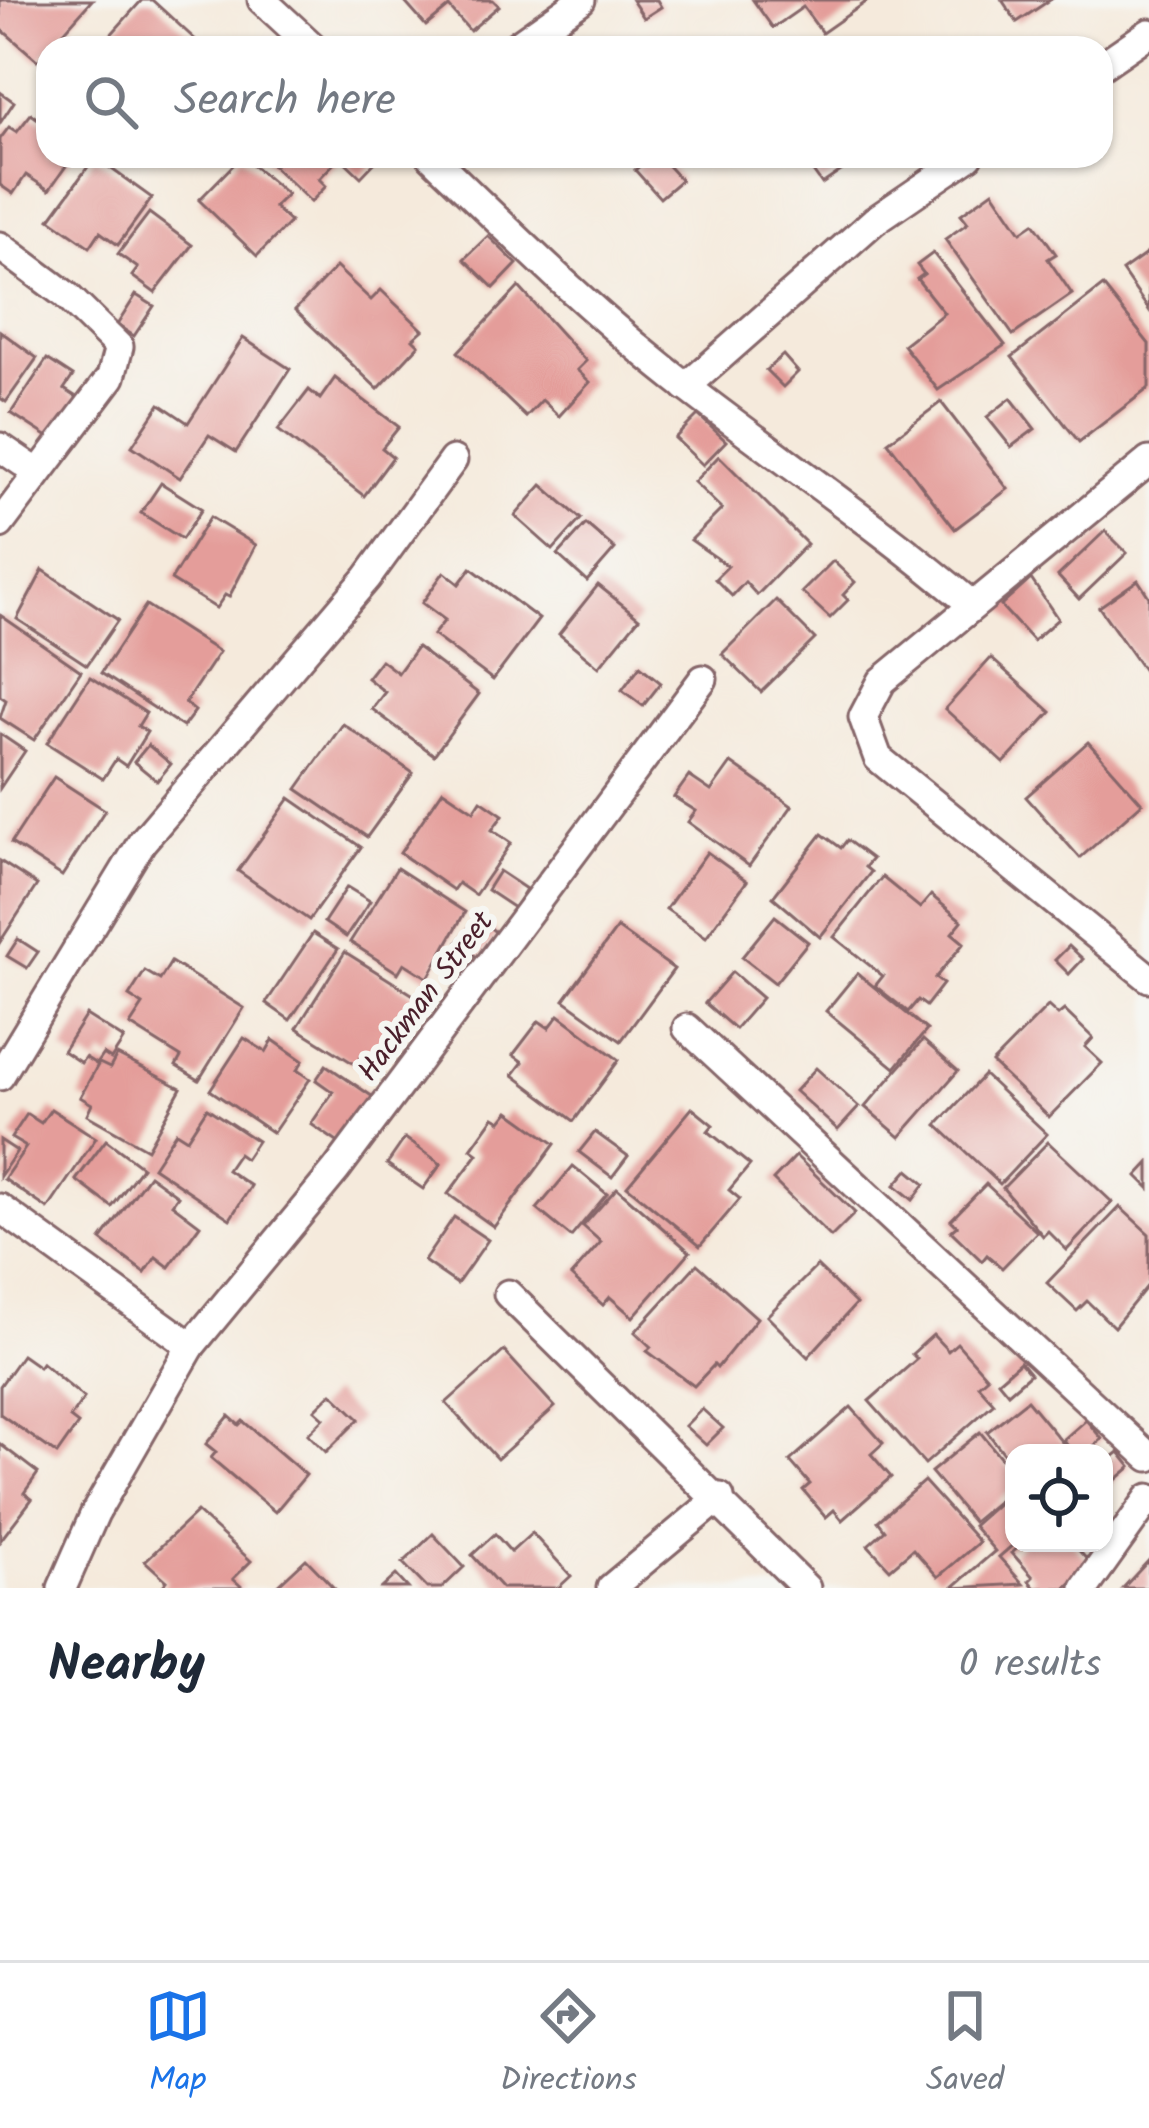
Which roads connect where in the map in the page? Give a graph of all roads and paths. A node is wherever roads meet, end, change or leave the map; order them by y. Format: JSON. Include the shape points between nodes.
{"nodes":[{"id":1,"x":262,"y":0,"type":"edge"},
{"id":2,"x":581,"y":0,"type":"edge"},
{"id":3,"x":1149,"y":33,"type":"edge"},
{"id":4,"x":301,"y":36,"type":"edge"},
{"id":5,"x":530,"y":36,"type":"edge"},
{"id":6,"x":1113,"y":58,"type":"edge"},
{"id":7,"x":443,"y":168,"type":"edge"},
{"id":8,"x":951,"y":168,"type":"edge"},
{"id":9,"x":0,"y":246,"type":"edge"},
{"id":10,"x":686,"y":387,"type":"junction"},
{"id":11,"x":0,"y":447,"type":"edge"},
{"id":12,"x":453,"y":460,"type":"dead end"},
{"id":13,"x":1149,"y":461,"type":"edge"},
{"id":14,"x":38,"y":473,"type":"junction"},
{"id":15,"x":0,"y":524,"type":"edge"},
{"id":16,"x":970,"y":604,"type":"junction"},
{"id":17,"x":703,"y":680,"type":"dead end"},
{"id":18,"x":1149,"y":978,"type":"edge"},
{"id":19,"x":687,"y":1028,"type":"dead end"},
{"id":20,"x":0,"y":1076,"type":"edge"},
{"id":21,"x":0,"y":1208,"type":"edge"},
{"id":22,"x":508,"y":1294,"type":"dead end"},
{"id":23,"x":191,"y":1346,"type":"junction"},
{"id":24,"x":1149,"y":1457,"type":"edge"},
{"id":25,"x":719,"y":1497,"type":"junction"},
{"id":26,"x":1149,"y":1498,"type":"edge"},
{"id":27,"x":62,"y":1588,"type":"edge"},
{"id":28,"x":611,"y":1588,"type":"edge"},
{"id":29,"x":806,"y":1588,"type":"edge"},
{"id":30,"x":1085,"y":1588,"type":"edge"}],
"edges":[{"from":1,"to":4,"type":"street"},
{"from":2,"to":5,"type":"street"},
{"from":3,"to":6,"type":"street"},
{"from":7,"to":10,"type":"street"},
{"from":8,"to":10,"type":"street","via":[[874,221]]},
{"from":9,"to":14,"type":"street","via":[[119,347],[111,377]]},
{"from":10,"to":16,"type":"street","via":[[836,494]]},
{"from":11,"to":14,"type":"street"},
{"from":12,"to":20,"type":"street","via":[[368,578],[142,842]]},
{"from":13,"to":16,"type":"street"},
{"from":14,"to":15,"type":"street"},
{"from":16,"to":18,"type":"street","via":[[882,681],[863,717],[878,758]]},
{"from":17,"to":23,"type":"street","name":"Hackman Street","via":[[349,1153]]},
{"from":19,"to":24,"type":"street"},
{"from":21,"to":23,"type":"street"},
{"from":22,"to":25,"type":"street"},
{"from":23,"to":27,"type":"street","name":"Hackman Street","via":[[94,1513]]},
{"from":25,"to":28,"type":"street"},
{"from":25,"to":29,"type":"street"},
{"from":26,"to":30,"type":"street"}]}
